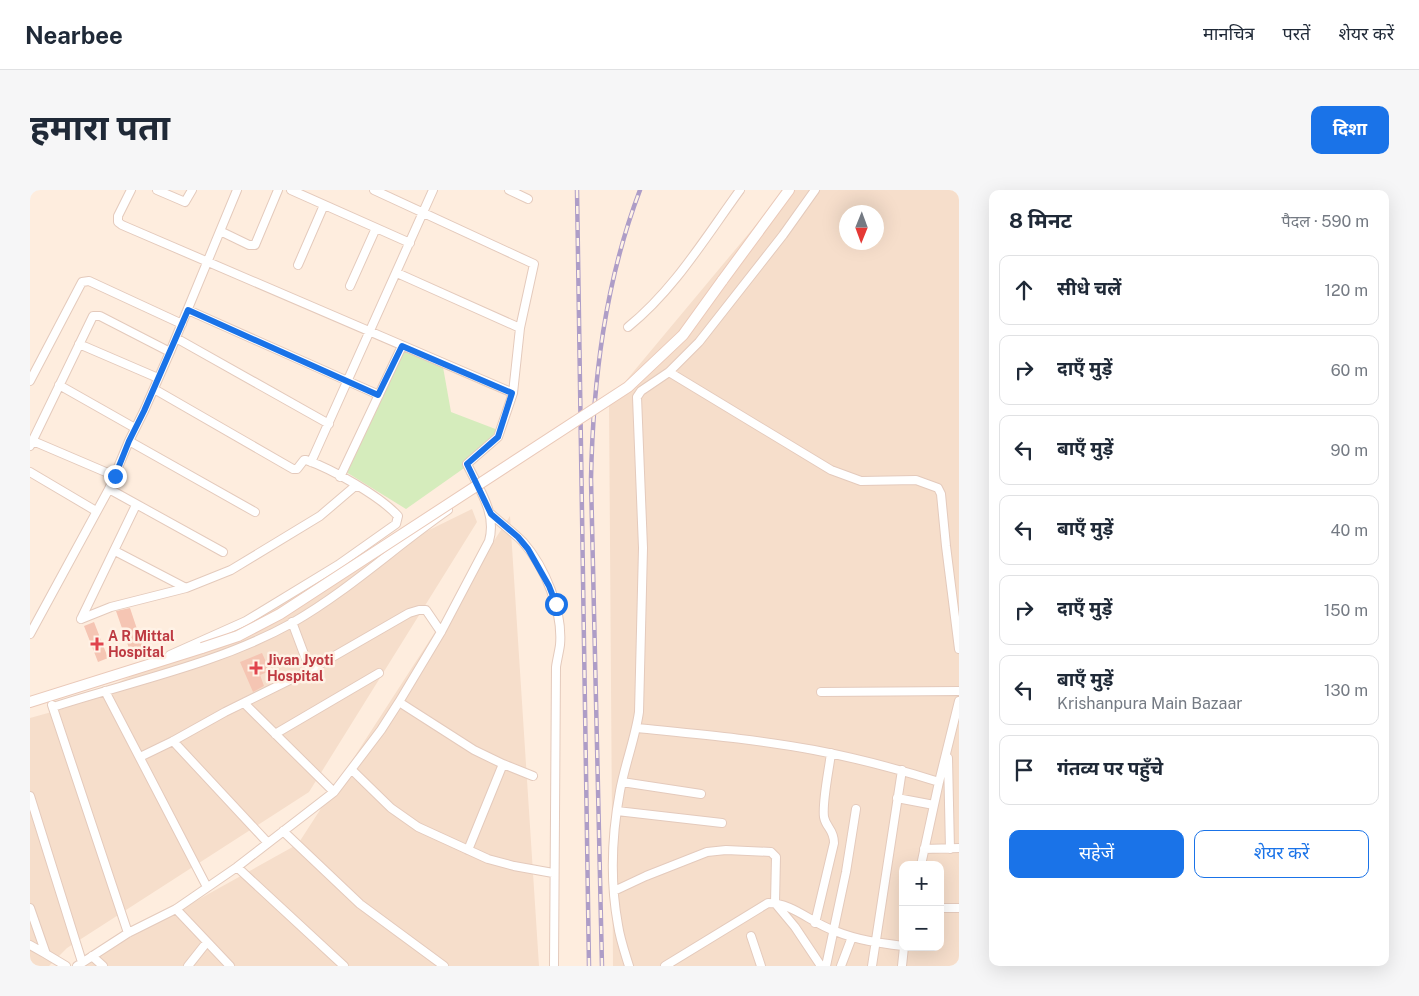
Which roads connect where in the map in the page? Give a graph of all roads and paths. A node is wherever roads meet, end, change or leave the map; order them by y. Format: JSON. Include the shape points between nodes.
{"nodes":[{"id":1,"x":131,"y":190,"type":"edge"},
{"id":2,"x":157,"y":190,"type":"edge"},
{"id":3,"x":192,"y":190,"type":"edge"},
{"id":4,"x":237,"y":190,"type":"edge"},
{"id":5,"x":278,"y":190,"type":"edge"},
{"id":6,"x":291,"y":190,"type":"edge"},
{"id":7,"x":374,"y":190,"type":"edge"},
{"id":8,"x":433,"y":190,"type":"edge"},
{"id":9,"x":509,"y":190,"type":"edge"},
{"id":10,"x":740,"y":190,"type":"edge"},
{"id":11,"x":789,"y":190,"type":"edge"},
{"id":12,"x":816,"y":190,"type":"edge"},
{"id":13,"x":528,"y":199,"type":"dead end"},
{"id":14,"x":324,"y":205,"type":"junction"},
{"id":15,"x":423,"y":213,"type":"junction"},
{"id":16,"x":376,"y":228,"type":"junction"},
{"id":17,"x":220,"y":231,"type":"junction"},
{"id":18,"x":410,"y":244,"type":"junction"},
{"id":19,"x":208,"y":261,"type":"junction"},
{"id":20,"x":298,"y":265,"type":"dead end"},
{"id":21,"x":397,"y":273,"type":"junction"},
{"id":22,"x":350,"y":286,"type":"dead end"},
{"id":23,"x":188,"y":310,"type":"junction"},
{"id":24,"x":182,"y":324,"type":"junction"},
{"id":25,"x":628,"y":327,"type":"dead end"},
{"id":26,"x":520,"y":328,"type":"junction"},
{"id":27,"x":370,"y":333,"type":"junction"},
{"id":28,"x":176,"y":338,"type":"junction"},
{"id":29,"x":79,"y":344,"type":"junction"},
{"id":30,"x":402,"y":346,"type":"junction"},
{"id":31,"x":170,"y":352,"type":"junction"},
{"id":32,"x":669,"y":372,"type":"junction"},
{"id":33,"x":158,"y":378,"type":"junction"},
{"id":34,"x":30,"y":381,"type":"edge"},
{"id":35,"x":348,"y":382,"type":"junction"},
{"id":36,"x":60,"y":385,"type":"junction"},
{"id":37,"x":154,"y":389,"type":"junction"},
{"id":38,"x":512,"y":393,"type":"junction"},
{"id":39,"x":378,"y":395,"type":"junction"},
{"id":40,"x":329,"y":424,"type":"junction"},
{"id":41,"x":135,"y":428,"type":"junction"},
{"id":42,"x":129,"y":441,"type":"junction"},
{"id":43,"x":31,"y":444,"type":"edge"},
{"id":44,"x":311,"y":462,"type":"junction"},
{"id":45,"x":30,"y":472,"type":"edge"},
{"id":46,"x":115,"y":476,"type":"junction"},
{"id":47,"x":340,"y":477,"type":"junction"},
{"id":48,"x":361,"y":487,"type":"junction"},
{"id":49,"x":109,"y":489,"type":"junction"},
{"id":50,"x":479,"y":489,"type":"junction"},
{"id":51,"x":136,"y":505,"type":"junction"},
{"id":52,"x":96,"y":511,"type":"junction"},
{"id":53,"x":255,"y":512,"type":"dead end"},
{"id":54,"x":491,"y":514,"type":"junction"},
{"id":55,"x":115,"y":551,"type":"junction"},
{"id":56,"x":223,"y":552,"type":"dead end"},
{"id":57,"x":186,"y":588,"type":"junction"},
{"id":58,"x":292,"y":622,"type":"junction"},
{"id":59,"x":442,"y":632,"type":"junction"},
{"id":60,"x":30,"y":634,"type":"edge"},
{"id":61,"x":959,"y":649,"type":"edge"},
{"id":62,"x":152,"y":664,"type":"junction"},
{"id":63,"x":310,"y":670,"type":"junction"},
{"id":64,"x":379,"y":673,"type":"dead end"},
{"id":65,"x":105,"y":691,"type":"junction"},
{"id":66,"x":959,"y":691,"type":"edge"},
{"id":67,"x":821,"y":692,"type":"dead end"},
{"id":68,"x":49,"y":696,"type":"junction"},
{"id":69,"x":959,"y":701,"type":"edge"},
{"id":70,"x":30,"y":702,"type":"edge"},
{"id":71,"x":399,"y":702,"type":"junction"},
{"id":72,"x":244,"y":704,"type":"junction"},
{"id":73,"x":53,"y":707,"type":"junction"},
{"id":74,"x":30,"y":710,"type":"edge"},
{"id":75,"x":958,"y":715,"type":"edge"},
{"id":76,"x":637,"y":728,"type":"junction"},
{"id":77,"x":274,"y":734,"type":"junction"},
{"id":78,"x":173,"y":742,"type":"junction"},
{"id":79,"x":948,"y":748,"type":"junction"},
{"id":80,"x":830,"y":753,"type":"junction"},
{"id":81,"x":140,"y":757,"type":"junction"},
{"id":82,"x":503,"y":764,"type":"junction"},
{"id":83,"x":352,"y":770,"type":"junction"},
{"id":84,"x":902,"y":770,"type":"junction"},
{"id":85,"x":533,"y":776,"type":"dead end"},
{"id":86,"x":622,"y":782,"type":"junction"},
{"id":87,"x":939,"y":782,"type":"junction"},
{"id":88,"x":334,"y":792,"type":"junction"},
{"id":89,"x":701,"y":794,"type":"dead end"},
{"id":90,"x":30,"y":796,"type":"edge"},
{"id":91,"x":897,"y":798,"type":"junction"},
{"id":92,"x":934,"y":805,"type":"junction"},
{"id":93,"x":856,"y":809,"type":"dead end"},
{"id":94,"x":617,"y":811,"type":"junction"},
{"id":95,"x":722,"y":823,"type":"dead end"},
{"id":96,"x":283,"y":831,"type":"junction"},
{"id":97,"x":268,"y":843,"type":"junction"},
{"id":98,"x":959,"y":848,"type":"edge"},
{"id":99,"x":924,"y":849,"type":"junction"},
{"id":100,"x":950,"y":849,"type":"junction"},
{"id":101,"x":468,"y":850,"type":"junction"},
{"id":102,"x":922,"y":861,"type":"edge"},
{"id":103,"x":237,"y":867,"type":"junction"},
{"id":104,"x":553,"y":872,"type":"junction"},
{"id":105,"x":207,"y":887,"type":"junction"},
{"id":106,"x":614,"y":891,"type":"junction"},
{"id":107,"x":775,"y":903,"type":"junction"},
{"id":108,"x":30,"y":908,"type":"edge"},
{"id":109,"x":944,"y":908,"type":"edge"},
{"id":110,"x":959,"y":908,"type":"edge"},
{"id":111,"x":176,"y":909,"type":"junction"},
{"id":112,"x":815,"y":923,"type":"junction"},
{"id":113,"x":834,"y":931,"type":"junction"},
{"id":114,"x":128,"y":933,"type":"junction"},
{"id":115,"x":751,"y":936,"type":"dead end"},
{"id":116,"x":852,"y":937,"type":"junction"},
{"id":117,"x":207,"y":942,"type":"junction"},
{"id":118,"x":876,"y":943,"type":"junction"},
{"id":119,"x":30,"y":945,"type":"edge"},
{"id":120,"x":899,"y":946,"type":"edge"},
{"id":121,"x":903,"y":951,"type":"edge"},
{"id":122,"x":46,"y":954,"type":"junction"},
{"id":123,"x":92,"y":956,"type":"junction"},
{"id":124,"x":79,"y":964,"type":"edge"},
{"id":125,"x":66,"y":966,"type":"edge"},
{"id":126,"x":103,"y":966,"type":"edge"},
{"id":127,"x":188,"y":966,"type":"edge"},
{"id":128,"x":230,"y":966,"type":"edge"},
{"id":129,"x":344,"y":966,"type":"edge"},
{"id":130,"x":444,"y":966,"type":"edge"},
{"id":131,"x":554,"y":966,"type":"edge"},
{"id":132,"x":629,"y":966,"type":"edge"},
{"id":133,"x":665,"y":966,"type":"edge"},
{"id":134,"x":761,"y":966,"type":"edge"},
{"id":135,"x":821,"y":966,"type":"edge"},
{"id":136,"x":826,"y":966,"type":"edge"},
{"id":137,"x":841,"y":966,"type":"edge"},
{"id":138,"x":872,"y":966,"type":"edge"},
{"id":139,"x":902,"y":966,"type":"edge"}],
"edges":[{"from":1,"to":19,"type":"street","via":[[118,222]]},
{"from":2,"to":3,"type":"street","via":[[185,202]]},
{"from":4,"to":17,"type":"street"},
{"from":5,"to":17,"type":"street","via":[[255,245]]},
{"from":6,"to":14,"type":"street"},
{"from":7,"to":15,"type":"street"},
{"from":8,"to":15,"type":"street"},
{"from":9,"to":13,"type":"street"},
{"from":10,"to":25,"type":"street","via":[[678,276],[648,312]]},
{"from":11,"to":62,"type":"main road","bridge":true,"via":[[683,335],[628,387],[280,614],[238,636]]},
{"from":12,"to":32,"type":"street","via":[[716,321]]},
{"from":14,"to":16,"type":"street"},
{"from":14,"to":20,"type":"street"},
{"from":15,"to":18,"type":"street"},
{"from":15,"to":26,"type":"street","via":[[534,264]]},
{"from":16,"to":18,"type":"street"},
{"from":16,"to":22,"type":"street"},
{"from":17,"to":19,"type":"street"},
{"from":18,"to":21,"type":"street"},
{"from":19,"to":23,"type":"street"},
{"from":19,"to":27,"type":"street"},
{"from":21,"to":26,"type":"street"},
{"from":21,"to":27,"type":"street"},
{"from":23,"to":24,"type":"street"},
{"from":23,"to":35,"type":"street"},
{"from":24,"to":28,"type":"street"},
{"from":24,"to":34,"type":"street","via":[[89,281],[82,282]]},
{"from":26,"to":38,"type":"street"},
{"from":27,"to":30,"type":"street"},
{"from":27,"to":35,"type":"street"},
{"from":28,"to":31,"type":"street"},
{"from":28,"to":40,"type":"street"},
{"from":29,"to":31,"type":"street","via":[[96,315]]},
{"from":29,"to":33,"type":"street"},
{"from":29,"to":36,"type":"street"},
{"from":30,"to":38,"type":"street"},
{"from":30,"to":39,"type":"street"},
{"from":31,"to":33,"type":"street"},
{"from":32,"to":61,"type":"street","via":[[831,470],[862,481],[916,480],[938,488]]},
{"from":32,"to":76,"type":"street","via":[[640,391],[637,397],[643,557]]},
{"from":33,"to":37,"type":"street"},
{"from":35,"to":39,"type":"street"},
{"from":35,"to":40,"type":"street"},
{"from":36,"to":41,"type":"street"},
{"from":36,"to":43,"type":"street"},
{"from":37,"to":41,"type":"street"},
{"from":37,"to":44,"type":"street","via":[[293,469],[304,460]]},
{"from":38,"to":50,"type":"street","via":[[498,437],[467,464]]},
{"from":39,"to":47,"type":"street"},
{"from":40,"to":44,"type":"street"},
{"from":41,"to":42,"type":"street"},
{"from":42,"to":46,"type":"street"},
{"from":42,"to":53,"type":"street"},
{"from":43,"to":46,"type":"street"},
{"from":44,"to":47,"type":"street"},
{"from":45,"to":52,"type":"street"},
{"from":46,"to":49,"type":"street"},
{"from":47,"to":48,"type":"street"},
{"from":48,"to":57,"type":"street","via":[[354,487],[320,516],[230,570]]},
{"from":48,"to":62,"type":"street","via":[[390,506],[398,516],[396,524],[338,565],[246,621]]},
{"from":49,"to":51,"type":"street"},
{"from":49,"to":52,"type":"street"},
{"from":50,"to":54,"type":"street"},
{"from":50,"to":58,"type":"street","via":[[343,589]]},
{"from":51,"to":55,"type":"street"},
{"from":51,"to":56,"type":"street"},
{"from":52,"to":60,"type":"street"},
{"from":54,"to":59,"type":"street","via":[[489,541]]},
{"from":54,"to":104,"type":"street","via":[[528,549],[556,604],[560,644],[556,667]]},
{"from":55,"to":57,"type":"street"},
{"from":55,"to":57,"type":"street","via":[[81,619],[111,607]]},
{"from":58,"to":63,"type":"street"},
{"from":58,"to":65,"type":"street","via":[[246,646]]},
{"from":59,"to":63,"type":"street","via":[[426,610],[419,610]]},
{"from":59,"to":71,"type":"street"},
{"from":62,"to":68,"type":"main road"},
{"from":63,"to":72,"type":"street"},
{"from":64,"to":77,"type":"street"},
{"from":65,"to":73,"type":"street"},
{"from":65,"to":81,"type":"street"},
{"from":66,"to":67,"type":"street"},
{"from":68,"to":70,"type":"main road"},
{"from":68,"to":73,"type":"street"},
{"from":68,"to":74,"type":"main road"},
{"from":69,"to":75,"type":"street"},
{"from":71,"to":82,"type":"street","via":[[460,742]]},
{"from":71,"to":83,"type":"street"},
{"from":72,"to":77,"type":"street"},
{"from":72,"to":78,"type":"street"},
{"from":73,"to":114,"type":"street"},
{"from":75,"to":79,"type":"street"},
{"from":76,"to":80,"type":"street","via":[[742,739]]},
{"from":76,"to":86,"type":"street"},
{"from":77,"to":88,"type":"street"},
{"from":78,"to":81,"type":"street"},
{"from":78,"to":97,"type":"street"},
{"from":79,"to":87,"type":"street"},
{"from":79,"to":100,"type":"street"},
{"from":80,"to":84,"type":"street"},
{"from":80,"to":112,"type":"street","via":[[824,814],[834,843]]},
{"from":81,"to":105,"type":"street"},
{"from":82,"to":85,"type":"street"},
{"from":82,"to":101,"type":"street"},
{"from":83,"to":88,"type":"street"},
{"from":83,"to":101,"type":"street","via":[[406,820]]},
{"from":84,"to":87,"type":"street"},
{"from":84,"to":91,"type":"street"},
{"from":86,"to":89,"type":"street"},
{"from":86,"to":94,"type":"street"},
{"from":87,"to":92,"type":"street"},
{"from":88,"to":96,"type":"street"},
{"from":90,"to":124,"type":"street"},
{"from":91,"to":92,"type":"street"},
{"from":91,"to":118,"type":"street"},
{"from":92,"to":99,"type":"street"},
{"from":93,"to":113,"type":"street"},
{"from":94,"to":95,"type":"street"},
{"from":94,"to":106,"type":"street"},
{"from":96,"to":97,"type":"street"},
{"from":96,"to":130,"type":"street","via":[[350,895]]},
{"from":97,"to":103,"type":"street"},
{"from":98,"to":100,"type":"street"},
{"from":99,"to":100,"type":"street"},
{"from":99,"to":102,"type":"street"},
{"from":101,"to":104,"type":"street","via":[[514,866]]},
{"from":103,"to":105,"type":"street"},
{"from":103,"to":129,"type":"street"},
{"from":104,"to":131,"type":"street"},
{"from":105,"to":111,"type":"street"},
{"from":106,"to":107,"type":"street","via":[[707,852],[770,852],[776,857]]},
{"from":106,"to":132,"type":"street","via":[[618,926]]},
{"from":107,"to":112,"type":"street"},
{"from":107,"to":133,"type":"street","via":[[762,906]]},
{"from":107,"to":135,"type":"street"},
{"from":108,"to":122,"type":"street"},
{"from":109,"to":110,"type":"street"},
{"from":111,"to":114,"type":"street"},
{"from":111,"to":117,"type":"street"},
{"from":112,"to":113,"type":"street"},
{"from":113,"to":116,"type":"street"},
{"from":113,"to":136,"type":"street"},
{"from":114,"to":123,"type":"street"},
{"from":115,"to":134,"type":"street"},
{"from":116,"to":118,"type":"street"},
{"from":116,"to":137,"type":"street"},
{"from":117,"to":127,"type":"street"},
{"from":117,"to":128,"type":"street"},
{"from":118,"to":120,"type":"street"},
{"from":118,"to":138,"type":"street"},
{"from":119,"to":122,"type":"street"},
{"from":121,"to":139,"type":"street"},
{"from":122,"to":125,"type":"street"},
{"from":123,"to":124,"type":"street"},
{"from":123,"to":126,"type":"street"}]}
